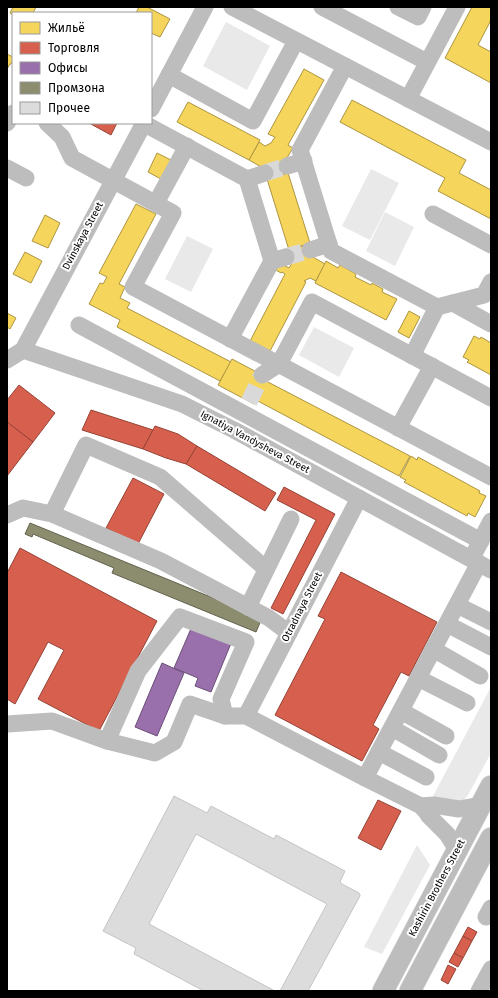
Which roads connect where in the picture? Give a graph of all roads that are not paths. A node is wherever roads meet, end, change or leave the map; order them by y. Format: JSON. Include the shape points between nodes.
{"nodes":[{"id":1,"x":205,"y":7,"type":"edge"},
{"id":2,"x":232,"y":7,"type":"edge"},
{"id":3,"x":322,"y":7,"type":"edge"},
{"id":4,"x":398,"y":7,"type":"edge"},
{"id":5,"x":423,"y":7,"type":"edge"},
{"id":6,"x":457,"y":7,"type":"edge"},
{"id":7,"x":296,"y":40,"type":"junction"},
{"id":8,"x":427,"y":62,"type":"junction"},
{"id":9,"x":345,"y":66,"type":"junction"},
{"id":10,"x":169,"y":75,"type":"junction"},
{"id":11,"x":408,"y":98,"type":"junction"},
{"id":12,"x":152,"y":107,"type":"edge"},
{"id":13,"x":48,"y":124,"type":"edge"},
{"id":14,"x":143,"y":124,"type":"edge"},
{"id":15,"x":146,"y":124,"type":"edge"},
{"id":16,"x":491,"y":142,"type":"edge"},
{"id":17,"x":186,"y":146,"type":"junction"},
{"id":18,"x":304,"y":161,"type":"junction"},
{"id":19,"x":287,"y":166,"type":"tunnel mouth"},
{"id":20,"x":7,"y":168,"type":"edge"},
{"id":21,"x":265,"y":174,"type":"tunnel mouth"},
{"id":22,"x":26,"y":178,"type":"dead end"},
{"id":23,"x":247,"y":179,"type":"junction"},
{"id":24,"x":113,"y":180,"type":"junction"},
{"id":25,"x":156,"y":203,"type":"junction"},
{"id":26,"x":433,"y":214,"type":"dead end"},
{"id":27,"x":329,"y":244,"type":"junction"},
{"id":28,"x":491,"y":245,"type":"edge"},
{"id":29,"x":310,"y":250,"type":"tunnel mouth"},
{"id":30,"x":491,"y":282,"type":"edge"},
{"id":31,"x":445,"y":305,"type":"junction"},
{"id":32,"x":491,"y":324,"type":"edge"},
{"id":33,"x":80,"y":325,"type":"dead end"},
{"id":34,"x":230,"y":338,"type":"junction"},
{"id":35,"x":23,"y":350,"type":"junction"},
{"id":36,"x":412,"y":356,"type":"junction"},
{"id":37,"x":7,"y":360,"type":"edge"},
{"id":38,"x":279,"y":364,"type":"junction"},
{"id":39,"x":432,"y":366,"type":"junction"},
{"id":40,"x":262,"y":375,"type":"tunnel mouth"},
{"id":41,"x":491,"y":398,"type":"edge"},
{"id":42,"x":246,"y":407,"type":"junction"},
{"id":43,"x":398,"y":428,"type":"junction"},
{"id":44,"x":234,"y":430,"type":"junction"},
{"id":45,"x":491,"y":477,"type":"edge"},
{"id":46,"x":381,"y":487,"type":"junction"},
{"id":47,"x":365,"y":501,"type":"junction"},
{"id":48,"x":52,"y":514,"type":"junction"},
{"id":49,"x":7,"y":515,"type":"edge"},
{"id":50,"x":291,"y":519,"type":"dead end"},
{"id":51,"x":491,"y":522,"type":"edge"},
{"id":52,"x":481,"y":541,"type":"junction"},
{"id":53,"x":480,"y":564,"type":"edge"},
{"id":54,"x":266,"y":569,"type":"junction"},
{"id":55,"x":457,"y":605,"type":"junction"},
{"id":56,"x":248,"y":607,"type":"junction"},
{"id":57,"x":491,"y":622,"type":"edge"},
{"id":58,"x":447,"y":624,"type":"junction"},
{"id":59,"x":289,"y":633,"type":"junction"},
{"id":60,"x":491,"y":647,"type":"edge"},
{"id":61,"x":434,"y":649,"type":"junction"},
{"id":62,"x":480,"y":676,"type":"dead end"},
{"id":63,"x":418,"y":678,"type":"junction"},
{"id":64,"x":467,"y":703,"type":"dead end"},
{"id":65,"x":401,"y":711,"type":"junction"},
{"id":66,"x":225,"y":716,"type":"junction"},
{"id":67,"x":246,"y":716,"type":"junction"},
{"id":68,"x":7,"y":724,"type":"edge"},
{"id":69,"x":392,"y":728,"type":"junction"},
{"id":70,"x":446,"y":736,"type":"dead end"},
{"id":71,"x":107,"y":741,"type":"junction"},
{"id":72,"x":379,"y":752,"type":"junction"},
{"id":73,"x":439,"y":755,"type":"dead end"},
{"id":74,"x":426,"y":777,"type":"dead end"},
{"id":75,"x":365,"y":778,"type":"junction"},
{"id":76,"x":491,"y":786,"type":"edge"},
{"id":77,"x":481,"y":805,"type":"junction"},
{"id":78,"x":421,"y":806,"type":"junction"},
{"id":79,"x":491,"y":838,"type":"edge"},
{"id":80,"x":457,"y":850,"type":"junction"},
{"id":81,"x":491,"y":969,"type":"edge"},
{"id":82,"x":383,"y":991,"type":"edge"},
{"id":83,"x":410,"y":991,"type":"edge"},
{"id":84,"x":479,"y":991,"type":"edge"}],
"edges":[{"from":1,"to":10,"type":"street"},
{"from":2,"to":7,"type":"street"},
{"from":3,"to":8,"type":"street"},
{"from":4,"to":5,"type":"street","via":[[418,17]]},
{"from":6,"to":8,"type":"street"},
{"from":7,"to":9,"type":"street"},
{"from":7,"to":10,"type":"street","via":[[253,121]]},
{"from":8,"to":11,"type":"street"},
{"from":9,"to":11,"type":"street"},
{"from":9,"to":18,"type":"street","via":[[300,150]]},
{"from":10,"to":12,"type":"street"},
{"from":11,"to":16,"type":"street"},
{"from":13,"to":24,"type":"street","via":[[62,137],[72,158]]},
{"from":14,"to":24,"type":"street","name":"Dvinskaya Street"},
{"from":15,"to":17,"type":"street"},
{"from":17,"to":23,"type":"street"},
{"from":17,"to":25,"type":"street"},
{"from":18,"to":19,"type":"street"},
{"from":18,"to":27,"type":"street"},
{"from":20,"to":22,"type":"street"},
{"from":21,"to":23,"type":"street"},
{"from":23,"to":34,"type":"street","via":[[279,259]]},
{"from":24,"to":25,"type":"street"},
{"from":24,"to":35,"type":"street","name":"Dvinskaya Street"},
{"from":25,"to":34,"type":"street","via":[[173,212],[133,287]]},
{"from":26,"to":28,"type":"street"},
{"from":27,"to":29,"type":"street"},
{"from":27,"to":31,"type":"street","via":[[331,251]]},
{"from":30,"to":31,"type":"street","via":[[484,295]]},
{"from":31,"to":32,"type":"street"},
{"from":31,"to":36,"type":"street"},
{"from":33,"to":42,"type":"street"},
{"from":34,"to":38,"type":"street"},
{"from":35,"to":37,"type":"street"},
{"from":35,"to":44,"type":"street","name":"Ignatiya Vandysheva Street","via":[[182,404]]},
{"from":36,"to":38,"type":"street","via":[[312,302]]},
{"from":36,"to":39,"type":"street"},
{"from":38,"to":40,"type":"street"},
{"from":38,"to":43,"type":"street"},
{"from":39,"to":41,"type":"street"},
{"from":39,"to":43,"type":"street"},
{"from":42,"to":44,"type":"street"},
{"from":42,"to":46,"type":"street"},
{"from":43,"to":45,"type":"street"},
{"from":44,"to":47,"type":"street","name":"Ignatiya Vandysheva Street"},
{"from":46,"to":47,"type":"street","name":"Otradnaya Street"},
{"from":46,"to":52,"type":"street"},
{"from":47,"to":53,"type":"street","name":"Ignatiya Vandysheva Street"},
{"from":47,"to":59,"type":"street","name":"Otradnaya Street"},
{"from":48,"to":49,"type":"street","via":[[23,508]]},
{"from":48,"to":54,"type":"street","via":[[86,445],[160,477]]},
{"from":48,"to":56,"type":"street","via":[[161,561]]},
{"from":50,"to":54,"type":"street"},
{"from":51,"to":52,"type":"street"},
{"from":52,"to":53,"type":"street"},
{"from":53,"to":55,"type":"street"},
{"from":54,"to":56,"type":"street"},
{"from":55,"to":57,"type":"street"},
{"from":55,"to":58,"type":"street"},
{"from":56,"to":59,"type":"street"},
{"from":58,"to":60,"type":"street"},
{"from":58,"to":61,"type":"street"},
{"from":59,"to":67,"type":"street","name":"Otradnaya Street"},
{"from":61,"to":62,"type":"street"},
{"from":61,"to":63,"type":"street"},
{"from":63,"to":64,"type":"street"},
{"from":63,"to":65,"type":"street"},
{"from":65,"to":69,"type":"street"},
{"from":65,"to":70,"type":"street"},
{"from":66,"to":67,"type":"street"},
{"from":66,"to":71,"type":"street","via":[[190,704],[174,742],[155,753]]},
{"from":66,"to":71,"type":"street","via":[[221,698],[246,642],[180,617],[138,671]]},
{"from":67,"to":75,"type":"street"},
{"from":68,"to":71,"type":"street","via":[[52,721]]},
{"from":69,"to":72,"type":"street"},
{"from":69,"to":73,"type":"street"},
{"from":72,"to":74,"type":"street"},
{"from":72,"to":75,"type":"street"},
{"from":75,"to":78,"type":"street"},
{"from":76,"to":77,"type":"main road","name":"Kashirin Brothers Street"},
{"from":77,"to":78,"type":"street","via":[[459,809],[434,805]]},
{"from":77,"to":80,"type":"main road","name":"Kashirin Brothers Street"},
{"from":78,"to":80,"type":"street","via":[[447,834]]},
{"from":79,"to":83,"type":"main road"},
{"from":80,"to":82,"type":"main road","name":"Kashirin Brothers Street"},
{"from":81,"to":84,"type":"street"}]}
